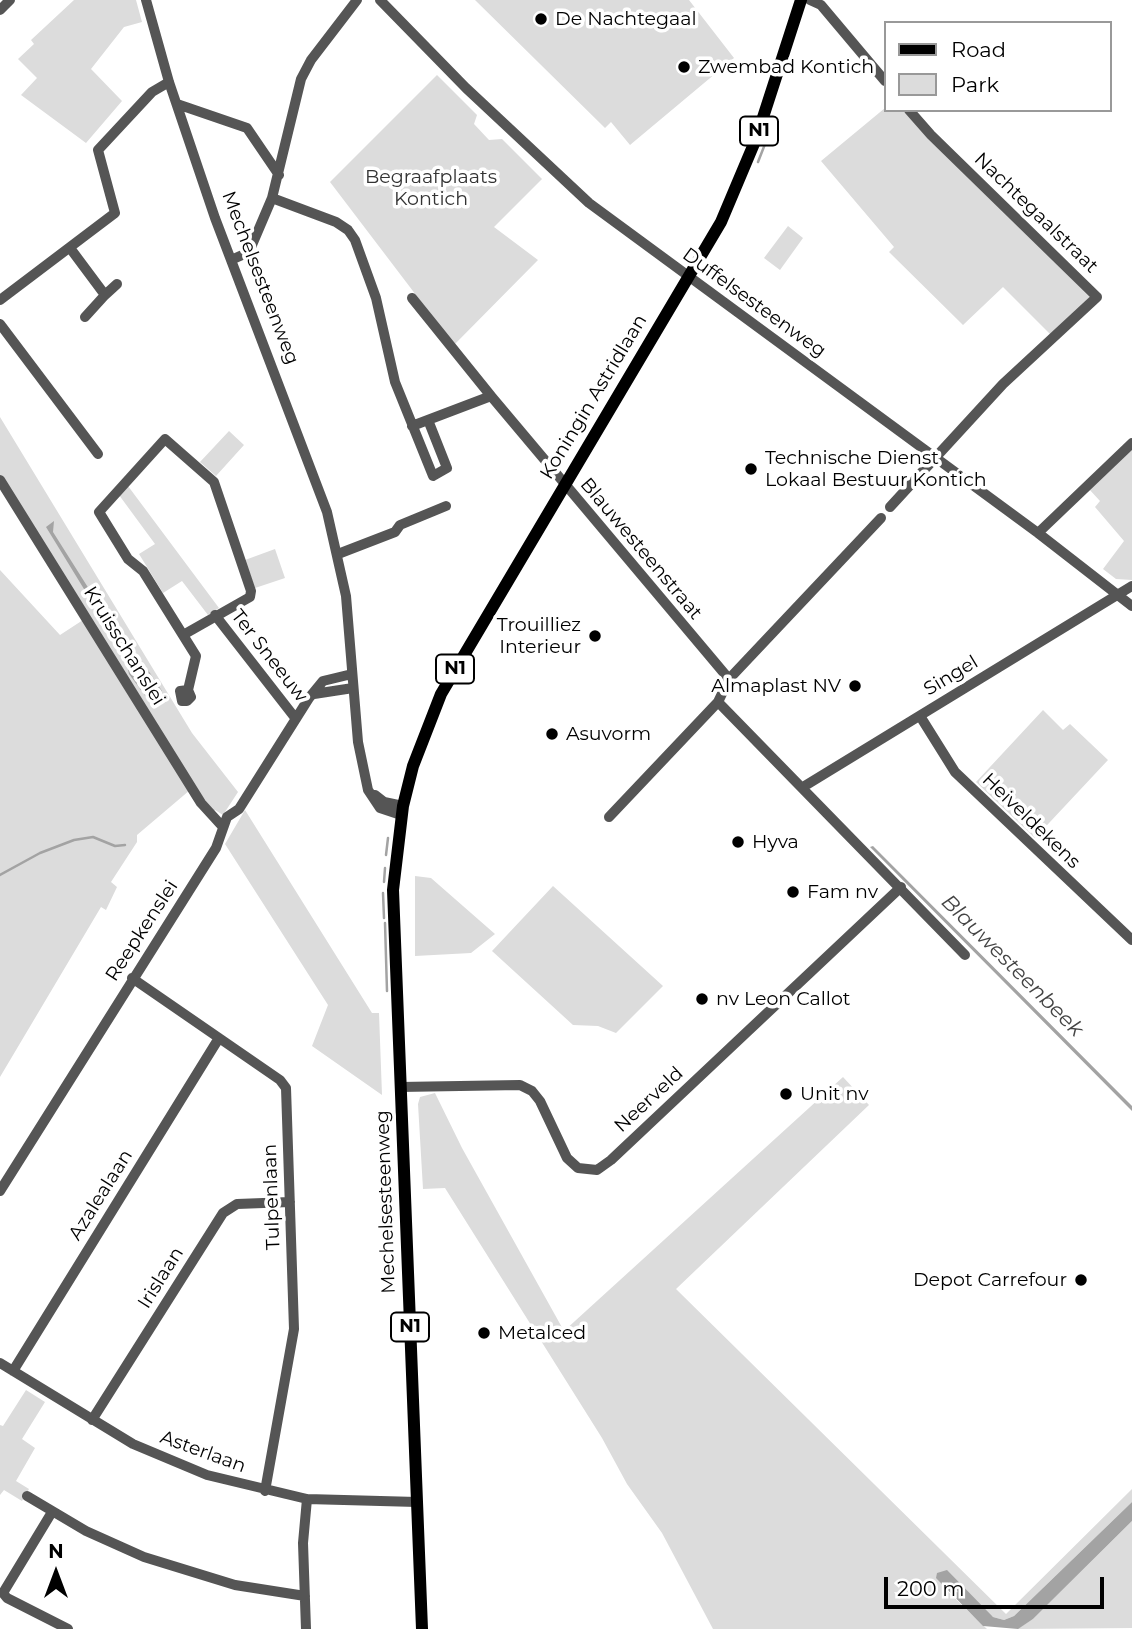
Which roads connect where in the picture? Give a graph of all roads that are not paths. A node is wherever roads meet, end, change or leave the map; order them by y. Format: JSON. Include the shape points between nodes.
{"nodes":[{"id":1,"x":10,"y":0,"type":"edge"},
{"id":2,"x":145,"y":0,"type":"edge"},
{"id":3,"x":357,"y":0,"type":"edge"},
{"id":4,"x":380,"y":0,"type":"edge"},
{"id":5,"x":801,"y":0,"type":"edge"},
{"id":6,"x":810,"y":0,"type":"edge"},
{"id":7,"x":0,"y":10,"type":"edge"},
{"id":8,"x":884,"y":80,"type":"edge"},
{"id":9,"x":169,"y":82,"type":"junction"},
{"id":10,"x":177,"y":104,"type":"junction"},
{"id":11,"x":911,"y":112,"type":"edge"},
{"id":12,"x":279,"y":175,"type":"junction"},
{"id":13,"x":272,"y":198,"type":"junction"},
{"id":14,"x":70,"y":248,"type":"junction"},
{"id":15,"x":231,"y":260,"type":"junction"},
{"id":16,"x":688,"y":276,"type":"junction"},
{"id":17,"x":117,"y":284,"type":"dead end"},
{"id":18,"x":105,"y":295,"type":"junction"},
{"id":19,"x":412,"y":298,"type":"dead end"},
{"id":20,"x":0,"y":300,"type":"edge"},
{"id":21,"x":85,"y":317,"type":"dead end"},
{"id":22,"x":0,"y":324,"type":"edge"},
{"id":23,"x":491,"y":396,"type":"junction"},
{"id":24,"x":428,"y":420,"type":"junction"},
{"id":25,"x":412,"y":426,"type":"junction"},
{"id":26,"x":1132,"y":443,"type":"edge"},
{"id":27,"x":98,"y":454,"type":"dead end"},
{"id":28,"x":936,"y":458,"type":"junction"},
{"id":29,"x":0,"y":480,"type":"edge"},
{"id":30,"x":564,"y":486,"type":"junction"},
{"id":31,"x":446,"y":506,"type":"dead end"},
{"id":32,"x":890,"y":507,"type":"dead end"},
{"id":33,"x":881,"y":517,"type":"dead end"},
{"id":34,"x":1038,"y":533,"type":"junction"},
{"id":35,"x":338,"y":554,"type":"junction"},
{"id":36,"x":1132,"y":586,"type":"edge"},
{"id":37,"x":1118,"y":594,"type":"junction"},
{"id":38,"x":1132,"y":606,"type":"edge"},
{"id":39,"x":215,"y":615,"type":"junction"},
{"id":40,"x":183,"y":635,"type":"junction"},
{"id":41,"x":352,"y":674,"type":"junction"},
{"id":42,"x":729,"y":679,"type":"junction"},
{"id":43,"x":353,"y":688,"type":"junction"},
{"id":44,"x":188,"y":690,"type":"dead end"},
{"id":45,"x":314,"y":694,"type":"junction"},
{"id":46,"x":718,"y":702,"type":"junction"},
{"id":47,"x":920,"y":716,"type":"junction"},
{"id":48,"x":296,"y":719,"type":"junction"},
{"id":49,"x":803,"y":787,"type":"junction"},
{"id":50,"x":402,"y":811,"type":"junction"},
{"id":51,"x":609,"y":817,"type":"dead end"},
{"id":52,"x":222,"y":826,"type":"junction"},
{"id":53,"x":901,"y":887,"type":"junction"},
{"id":54,"x":1132,"y":940,"type":"edge"},
{"id":55,"x":965,"y":955,"type":"dead end"},
{"id":56,"x":132,"y":978,"type":"junction"},
{"id":57,"x":219,"y":1038,"type":"junction"},
{"id":58,"x":400,"y":1087,"type":"junction"},
{"id":59,"x":0,"y":1191,"type":"edge"},
{"id":60,"x":290,"y":1202,"type":"junction"},
{"id":61,"x":0,"y":1363,"type":"edge"},
{"id":62,"x":13,"y":1371,"type":"junction"},
{"id":63,"x":92,"y":1420,"type":"junction"},
{"id":64,"x":265,"y":1491,"type":"junction"},
{"id":65,"x":27,"y":1496,"type":"dead end"},
{"id":66,"x":307,"y":1499,"type":"junction"},
{"id":67,"x":417,"y":1502,"type":"junction"},
{"id":68,"x":52,"y":1512,"type":"junction"},
{"id":69,"x":305,"y":1596,"type":"junction"},
{"id":70,"x":68,"y":1629,"type":"edge"},
{"id":71,"x":306,"y":1629,"type":"edge"},
{"id":72,"x":422,"y":1629,"type":"edge"}],
"edges":[{"from":1,"to":7,"type":"street"},
{"from":2,"to":9,"type":"street","name":"Mechelsesteenweg"},
{"from":3,"to":12,"type":"street","via":[[301,79]]},
{"from":4,"to":16,"type":"street","name":"Duffelsesteenweg","via":[[579,195]]},
{"from":5,"to":16,"type":"main road","name":"Koningin Astridlaan","number":"N1","via":[[738,187]]},
{"from":6,"to":8,"type":"street","via":[[821,5]]},
{"from":9,"to":10,"type":"street","name":"Mechelsesteenweg"},
{"from":9,"to":14,"type":"street","via":[[152,92],[100,146],[97,154],[116,210]]},
{"from":10,"to":12,"type":"street","via":[[247,128]]},
{"from":10,"to":15,"type":"street","name":"Mechelsesteenweg"},
{"from":11,"to":28,"type":"street","name":"Nachtegaalstraat","via":[[1097,297],[1003,384]]},
{"from":12,"to":13,"type":"street"},
{"from":13,"to":15,"type":"street","via":[[249,251]]},
{"from":13,"to":25,"type":"street","via":[[336,222],[355,240]]},
{"from":14,"to":18,"type":"street"},
{"from":14,"to":20,"type":"street"},
{"from":15,"to":35,"type":"street","name":"Mechelsesteenweg","via":[[314,475]]},
{"from":16,"to":28,"type":"street","name":"Duffelsesteenweg"},
{"from":16,"to":30,"type":"main road","name":"Koningin Astridlaan","number":"N1"},
{"from":17,"to":18,"type":"street"},
{"from":18,"to":21,"type":"street"},
{"from":19,"to":23,"type":"street","name":"Blauwesteenstraat"},
{"from":22,"to":27,"type":"street"},
{"from":23,"to":24,"type":"street"},
{"from":23,"to":30,"type":"street","name":"Blauwesteenstraat"},
{"from":24,"to":25,"type":"street"},
{"from":24,"to":25,"type":"street","via":[[447,468],[433,476]]},
{"from":26,"to":34,"type":"street"},
{"from":28,"to":32,"type":"street"},
{"from":28,"to":34,"type":"street","name":"Duffelsesteenweg"},
{"from":29,"to":52,"type":"street","name":"Kruisschanslei","via":[[201,803]]},
{"from":30,"to":42,"type":"street","name":"Blauwesteenstraat"},
{"from":30,"to":50,"type":"main road","name":"Koningin Astridlaan","number":"N1","via":[[441,694],[413,766]]},
{"from":31,"to":35,"type":"street"},
{"from":33,"to":42,"type":"street"},
{"from":34,"to":37,"type":"street","name":"Duffelsesteenweg"},
{"from":35,"to":41,"type":"street","name":"Mechelsesteenweg"},
{"from":36,"to":37,"type":"street","name":"Singel"},
{"from":37,"to":38,"type":"street","name":"Duffelsesteenweg"},
{"from":37,"to":47,"type":"street","name":"Singel"},
{"from":39,"to":40,"type":"street","name":"Ter Sneeuw"},
{"from":39,"to":40,"type":"street","name":"Ter Sneeuw","via":[[248,598],[251,591],[214,482],[165,439],[99,512]]},
{"from":39,"to":48,"type":"street","name":"Ter Sneeuw"},
{"from":40,"to":44,"type":"street","via":[[197,658]]},
{"from":41,"to":43,"type":"street","name":"Mechelsesteenweg"},
{"from":41,"to":45,"type":"street","name":"Reepkenslei","via":[[323,681]]},
{"from":42,"to":46,"type":"street"},
{"from":43,"to":45,"type":"street"},
{"from":43,"to":50,"type":"street","name":"Mechelsesteenweg","via":[[366,783],[380,808]]},
{"from":45,"to":48,"type":"street","name":"Reepkenslei"},
{"from":46,"to":49,"type":"street"},
{"from":46,"to":51,"type":"street"},
{"from":47,"to":49,"type":"street","name":"Singel"},
{"from":47,"to":54,"type":"street","name":"Heiveldekens","via":[[955,772]]},
{"from":48,"to":52,"type":"street","name":"Reepkenslei","via":[[239,809]]},
{"from":49,"to":53,"type":"street"},
{"from":50,"to":58,"type":"main road","name":"Mechelsesteenweg","number":"N1","via":[[393,890]]},
{"from":52,"to":56,"type":"street","name":"Reepkenslei","via":[[216,848]]},
{"from":53,"to":55,"type":"street"},
{"from":53,"to":58,"type":"street","name":"Neerveld","via":[[597,1170],[578,1168],[567,1158],[540,1101],[520,1085]]},
{"from":56,"to":57,"type":"street","name":"Tulpenlaan"},
{"from":56,"to":59,"type":"street","name":"Reepkenslei"},
{"from":57,"to":60,"type":"street","name":"Tulpenlaan","via":[[285,1086]]},
{"from":57,"to":62,"type":"street","name":"Azalealaan"},
{"from":58,"to":67,"type":"main road","name":"Mechelsesteenweg","number":"N1"},
{"from":60,"to":63,"type":"street","name":"Irislaan","via":[[237,1205],[223,1213]]},
{"from":60,"to":64,"type":"street","name":"Tulpenlaan","via":[[293,1340]]},
{"from":61,"to":62,"type":"street","name":"Asterlaan"},
{"from":62,"to":63,"type":"street","name":"Asterlaan"},
{"from":63,"to":64,"type":"street","name":"Asterlaan","via":[[180,1466]]},
{"from":64,"to":66,"type":"street","name":"Asterlaan"},
{"from":65,"to":68,"type":"street"},
{"from":66,"to":67,"type":"street","name":"Asterlaan"},
{"from":66,"to":69,"type":"street"},
{"from":67,"to":72,"type":"main road","name":"Mechelsesteenweg","number":"N1"},
{"from":68,"to":69,"type":"street","via":[[175,1568],[245,1587]]},
{"from":68,"to":70,"type":"street","via":[[3,1592]]},
{"from":69,"to":71,"type":"street"}]}
